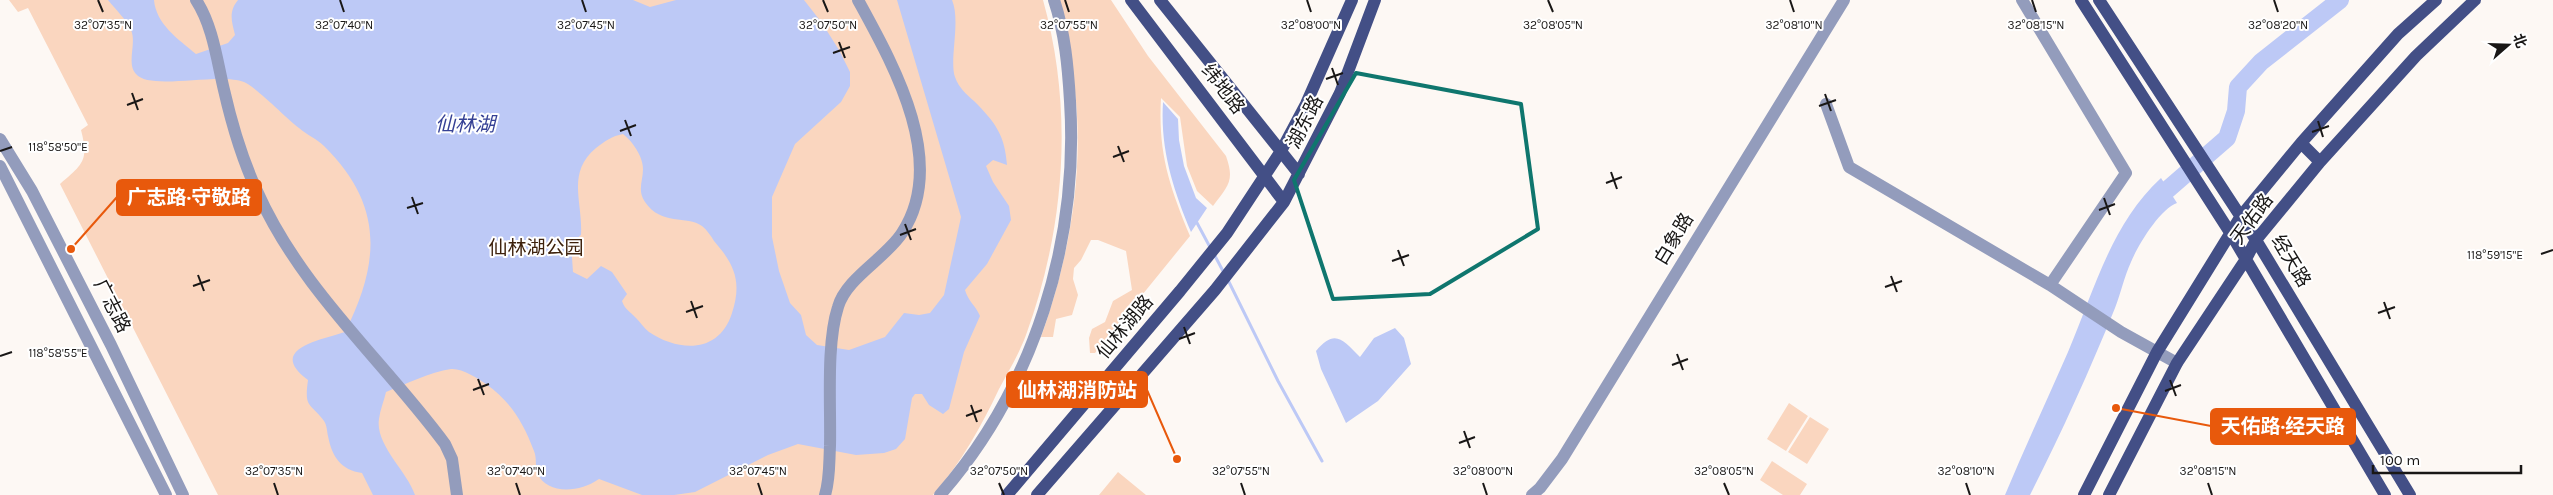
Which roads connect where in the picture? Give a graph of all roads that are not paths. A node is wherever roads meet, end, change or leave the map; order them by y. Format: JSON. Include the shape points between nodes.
{"nodes":[{"id":1,"x":196,"y":0,"type":"edge"},
{"id":2,"x":858,"y":0,"type":"edge"},
{"id":3,"x":1054,"y":0,"type":"edge"},
{"id":4,"x":1131,"y":0,"type":"edge"},
{"id":5,"x":1160,"y":0,"type":"edge"},
{"id":6,"x":1352,"y":0,"type":"edge"},
{"id":7,"x":1375,"y":0,"type":"edge"},
{"id":8,"x":1844,"y":0,"type":"edge"},
{"id":9,"x":2022,"y":0,"type":"edge"},
{"id":10,"x":2099,"y":0,"type":"edge"},
{"id":11,"x":2436,"y":0,"type":"edge"},
{"id":12,"x":2474,"y":0,"type":"edge"},
{"id":13,"x":2083,"y":3,"type":"edge"},
{"id":14,"x":1826,"y":104,"type":"dead end"},
{"id":15,"x":2301,"y":144,"type":"junction"},
{"id":16,"x":1,"y":146,"type":"edge"},
{"id":17,"x":1281,"y":151,"type":"junction"},
{"id":18,"x":2320,"y":162,"type":"junction"},
{"id":19,"x":0,"y":166,"type":"edge"},
{"id":20,"x":1299,"y":174,"type":"junction"},
{"id":21,"x":1265,"y":178,"type":"junction"},
{"id":22,"x":1284,"y":202,"type":"junction"},
{"id":23,"x":2241,"y":216,"type":"junction"},
{"id":24,"x":2230,"y":234,"type":"junction"},
{"id":25,"x":2256,"y":240,"type":"junction"},
{"id":26,"x":2246,"y":259,"type":"junction"},
{"id":27,"x":2050,"y":285,"type":"junction"},
{"id":28,"x":2157,"y":352,"type":"junction"},
{"id":29,"x":2177,"y":363,"type":"junction"},
{"id":30,"x":827,"y":492,"type":"edge"},
{"id":31,"x":166,"y":495,"type":"edge"},
{"id":32,"x":182,"y":495,"type":"edge"},
{"id":33,"x":456,"y":495,"type":"edge"},
{"id":34,"x":940,"y":495,"type":"edge"},
{"id":35,"x":1006,"y":495,"type":"edge"},
{"id":36,"x":1037,"y":495,"type":"edge"},
{"id":37,"x":1532,"y":495,"type":"edge"},
{"id":38,"x":2084,"y":495,"type":"edge"},
{"id":39,"x":2109,"y":495,"type":"edge"},
{"id":40,"x":2385,"y":495,"type":"edge"},
{"id":41,"x":2410,"y":495,"type":"edge"}],
"edges":[{"from":1,"to":33,"type":"street","via":[[206,19],[246,163],[266,208],[297,262],[341,322],[444,444],[452,460]]},
{"from":2,"to":30,"type":"street","via":[[905,91],[913,119],[919,190],[902,234],[840,300],[833,328]]},
{"from":3,"to":34,"type":"street","via":[[1067,56],[1071,117],[1071,171],[1060,256],[1048,303],[996,418]]},
{"from":4,"to":21,"type":"main road","name":"纬地路"},
{"from":5,"to":17,"type":"main road","name":"纬地路"},
{"from":6,"to":17,"type":"main road","name":"湖东路","via":[[1306,104]]},
{"from":7,"to":20,"type":"main road","name":"湖东路","via":[[1340,94]]},
{"from":8,"to":37,"type":"street","name":"白象路","via":[[1562,459]]},
{"from":9,"to":27,"type":"street","via":[[2126,173]]},
{"from":10,"to":23,"type":"main road","name":"经天路"},
{"from":11,"to":15,"type":"main road","name":"天佑路","via":[[2398,34]]},
{"from":12,"to":18,"type":"main road","name":"天佑路","via":[[2416,56]]},
{"from":13,"to":24,"type":"main road","name":"经天路"},
{"from":14,"to":27,"type":"street","via":[[1849,166]]},
{"from":15,"to":18,"type":"main road"},
{"from":15,"to":23,"type":"main road","name":"天佑路"},
{"from":16,"to":32,"type":"street","name":"广志路","via":[[36,199],[111,345]]},
{"from":17,"to":20,"type":"main road","name":"纬地路"},
{"from":17,"to":21,"type":"main road","name":"湖东路"},
{"from":18,"to":25,"type":"main road","name":"天佑路"},
{"from":19,"to":31,"type":"street","name":"广志路"},
{"from":20,"to":22,"type":"main road","name":"湖东路"},
{"from":21,"to":22,"type":"main road","name":"纬地路"},
{"from":21,"to":35,"type":"main road","name":"仙林湖路","via":[[1227,233]]},
{"from":22,"to":36,"type":"main road","via":[[1215,290]]},
{"from":23,"to":24,"type":"main road","name":"天佑路"},
{"from":23,"to":25,"type":"main road","name":"经天路"},
{"from":24,"to":26,"type":"main road","name":"经天路"},
{"from":24,"to":28,"type":"main road","name":"天佑路"},
{"from":25,"to":26,"type":"main road","name":"天佑路"},
{"from":25,"to":41,"type":"main road","name":"经天路"},
{"from":26,"to":29,"type":"main road","name":"天佑路"},
{"from":26,"to":40,"type":"main road","name":"经天路"},
{"from":27,"to":28,"type":"street"},
{"from":28,"to":29,"type":"street"},
{"from":28,"to":38,"type":"main road","name":"天佑路"},
{"from":29,"to":39,"type":"main road","name":"天佑路"}]}
